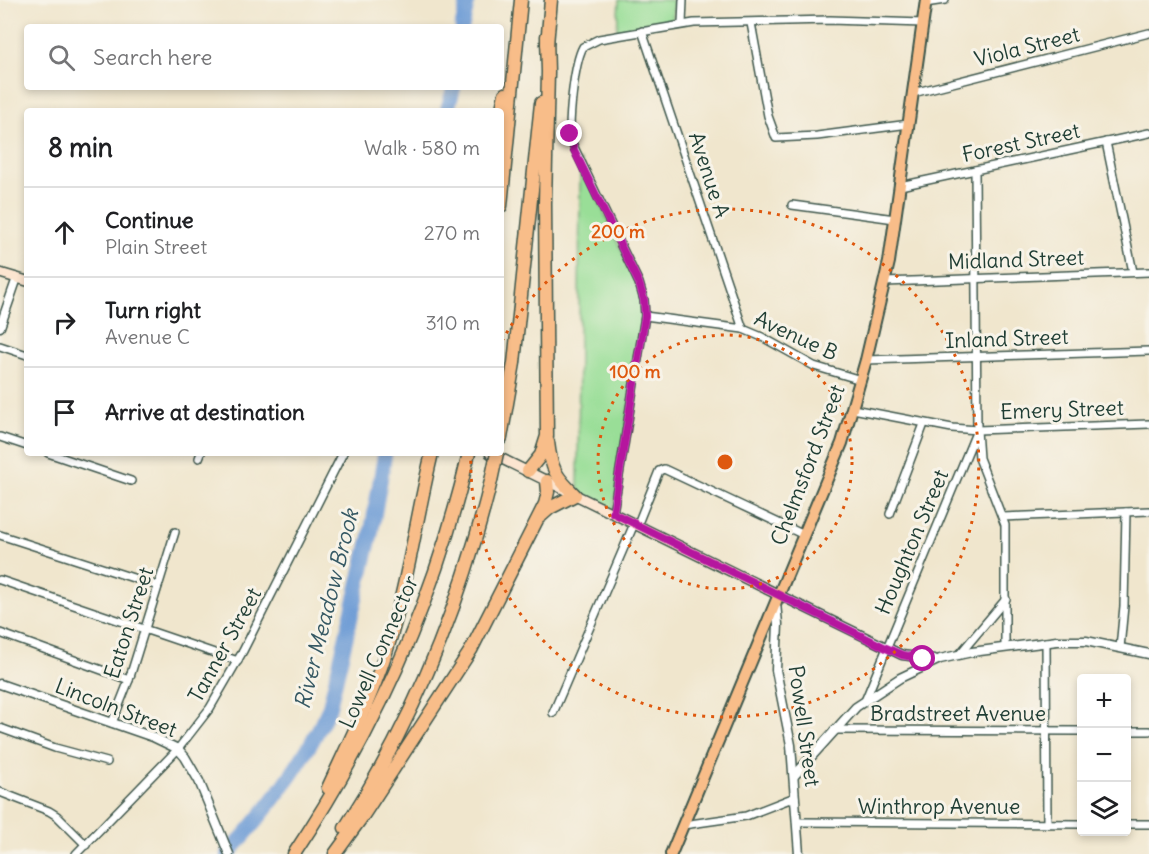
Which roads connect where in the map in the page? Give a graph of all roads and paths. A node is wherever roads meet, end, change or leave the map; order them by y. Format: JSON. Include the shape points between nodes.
{"nodes":[{"id":1,"x":521,"y":0,"type":"edge"},
{"id":2,"x":551,"y":0,"type":"edge"},
{"id":3,"x":683,"y":0,"type":"edge"},
{"id":4,"x":945,"y":0,"type":"edge"},
{"id":5,"x":926,"y":2,"type":"edge"},
{"id":6,"x":751,"y":23,"type":"junction"},
{"id":7,"x":923,"y":23,"type":"junction"},
{"id":8,"x":682,"y":24,"type":"junction"},
{"id":9,"x":642,"y":31,"type":"junction"},
{"id":10,"x":1149,"y":33,"type":"edge"},
{"id":11,"x":518,"y":34,"type":"junction"},
{"id":12,"x":547,"y":36,"type":"junction"},
{"id":13,"x":913,"y":93,"type":"junction"},
{"id":14,"x":502,"y":108,"type":"edge"},
{"id":15,"x":909,"y":124,"type":"junction"},
{"id":16,"x":1149,"y":133,"type":"edge"},
{"id":17,"x":1106,"y":142,"type":"junction"},
{"id":18,"x":975,"y":170,"type":"junction"},
{"id":19,"x":504,"y":176,"type":"edge"},
{"id":20,"x":900,"y":186,"type":"junction"},
{"id":21,"x":792,"y":205,"type":"dead end"},
{"id":22,"x":895,"y":219,"type":"junction"},
{"id":23,"x":1133,"y":272,"type":"junction"},
{"id":24,"x":1149,"y":272,"type":"edge"},
{"id":25,"x":0,"y":273,"type":"edge"},
{"id":26,"x":17,"y":278,"type":"junction"},
{"id":27,"x":975,"y":279,"type":"junction"},
{"id":28,"x":24,"y":280,"type":"edge"},
{"id":29,"x":885,"y":282,"type":"junction"},
{"id":30,"x":645,"y":316,"type":"junction"},
{"id":31,"x":0,"y":327,"type":"edge"},
{"id":32,"x":743,"y":329,"type":"junction"},
{"id":33,"x":0,"y":346,"type":"edge"},
{"id":34,"x":1149,"y":351,"type":"edge"},
{"id":35,"x":24,"y":354,"type":"edge"},
{"id":36,"x":976,"y":356,"type":"junction"},
{"id":37,"x":867,"y":360,"type":"junction"},
{"id":38,"x":861,"y":380,"type":"junction"},
{"id":39,"x":854,"y":409,"type":"junction"},
{"id":40,"x":504,"y":421,"type":"edge"},
{"id":41,"x":924,"y":424,"type":"junction"},
{"id":42,"x":1149,"y":424,"type":"edge"},
{"id":43,"x":977,"y":430,"type":"junction"},
{"id":44,"x":547,"y":436,"type":"junction"},
{"id":45,"x":0,"y":437,"type":"edge"},
{"id":46,"x":24,"y":445,"type":"edge"},
{"id":47,"x":57,"y":456,"type":"edge"},
{"id":48,"x":341,"y":456,"type":"edge"},
{"id":49,"x":431,"y":456,"type":"edge"},
{"id":50,"x":468,"y":456,"type":"edge"},
{"id":51,"x":496,"y":456,"type":"edge"},
{"id":52,"x":496,"y":456,"type":"edge"},
{"id":53,"x":528,"y":471,"type":"junction"},
{"id":54,"x":131,"y":481,"type":"dead end"},
{"id":55,"x":547,"y":481,"type":"junction"},
{"id":56,"x":575,"y":495,"type":"junction"},
{"id":57,"x":1126,"y":512,"type":"junction"},
{"id":58,"x":1149,"y":512,"type":"edge"},
{"id":59,"x":613,"y":513,"type":"junction"},
{"id":60,"x":890,"y":514,"type":"dead end"},
{"id":61,"x":1003,"y":517,"type":"junction"},
{"id":62,"x":537,"y":522,"type":"junction"},
{"id":63,"x":635,"y":525,"type":"junction"},
{"id":64,"x":175,"y":532,"type":"dead end"},
{"id":65,"x":0,"y":535,"type":"edge"},
{"id":66,"x":804,"y":535,"type":"junction"},
{"id":67,"x":0,"y":580,"type":"edge"},
{"id":68,"x":158,"y":586,"type":"junction"},
{"id":69,"x":777,"y":599,"type":"junction"},
{"id":70,"x":1006,"y":599,"type":"junction"},
{"id":71,"x":145,"y":628,"type":"junction"},
{"id":72,"x":0,"y":633,"type":"edge"},
{"id":73,"x":1046,"y":642,"type":"junction"},
{"id":74,"x":1005,"y":647,"type":"junction"},
{"id":75,"x":886,"y":648,"type":"junction"},
{"id":76,"x":1120,"y":648,"type":"junction"},
{"id":77,"x":1149,"y":654,"type":"edge"},
{"id":78,"x":959,"y":655,"type":"junction"},
{"id":79,"x":940,"y":659,"type":"junction"},
{"id":80,"x":238,"y":661,"type":"junction"},
{"id":81,"x":129,"y":680,"type":"junction"},
{"id":82,"x":0,"y":684,"type":"edge"},
{"id":83,"x":865,"y":701,"type":"junction"},
{"id":84,"x":553,"y":713,"type":"dead end"},
{"id":85,"x":112,"y":723,"type":"junction"},
{"id":86,"x":0,"y":728,"type":"edge"},
{"id":87,"x":834,"y":730,"type":"junction"},
{"id":88,"x":1047,"y":730,"type":"junction"},
{"id":89,"x":1077,"y":731,"type":"edge"},
{"id":90,"x":1131,"y":731,"type":"edge"},
{"id":91,"x":1149,"y":731,"type":"edge"},
{"id":92,"x":178,"y":750,"type":"junction"},
{"id":93,"x":106,"y":762,"type":"dead end"},
{"id":94,"x":794,"y":776,"type":"junction"},
{"id":95,"x":0,"y":792,"type":"edge"},
{"id":96,"x":795,"y":797,"type":"junction"},
{"id":97,"x":797,"y":822,"type":"junction"},
{"id":98,"x":1047,"y":824,"type":"junction"},
{"id":99,"x":1077,"y":824,"type":"edge"},
{"id":100,"x":1131,"y":824,"type":"edge"},
{"id":101,"x":1149,"y":824,"type":"edge"},
{"id":102,"x":683,"y":825,"type":"junction"},
{"id":103,"x":303,"y":841,"type":"junction"},
{"id":104,"x":86,"y":845,"type":"junction"},
{"id":105,"x":76,"y":854,"type":"edge"},
{"id":106,"x":230,"y":854,"type":"edge"},
{"id":107,"x":294,"y":854,"type":"edge"},
{"id":108,"x":328,"y":854,"type":"edge"},
{"id":109,"x":335,"y":854,"type":"edge"},
{"id":110,"x":671,"y":854,"type":"edge"},
{"id":111,"x":800,"y":854,"type":"edge"}],
"edges":[{"from":1,"to":11,"type":"highway"},
{"from":2,"to":12,"type":"highway"},
{"from":3,"to":8,"type":"street"},
{"from":4,"to":5,"type":"street"},
{"from":5,"to":7,"type":"main road","name":"Chelmsford Street"},
{"from":6,"to":7,"type":"street"},
{"from":6,"to":8,"type":"street"},
{"from":6,"to":15,"type":"street","via":[[768,116],[776,138]]},
{"from":7,"to":13,"type":"main road","name":"Chelmsford Street"},
{"from":8,"to":9,"type":"street"},
{"from":9,"to":30,"type":"street","via":[[599,39],[583,47],[577,61],[570,134],[574,150],[639,283]]},
{"from":9,"to":32,"type":"street","name":"Avenue A"},
{"from":10,"to":13,"type":"street","name":"Viola Street"},
{"from":11,"to":14,"type":"highway"},
{"from":11,"to":19,"type":"highway"},
{"from":12,"to":40,"type":"highway","via":[[519,320]]},
{"from":12,"to":44,"type":"highway"},
{"from":13,"to":15,"type":"main road","name":"Chelmsford Street"},
{"from":15,"to":20,"type":"main road","name":"Chelmsford Street"},
{"from":16,"to":17,"type":"street","name":"Forest Street"},
{"from":17,"to":18,"type":"street","name":"Forest Street"},
{"from":17,"to":23,"type":"street"},
{"from":18,"to":20,"type":"street","name":"Forest Street"},
{"from":18,"to":27,"type":"street"},
{"from":20,"to":22,"type":"main road","name":"Chelmsford Street"},
{"from":21,"to":22,"type":"street"},
{"from":22,"to":29,"type":"main road","name":"Chelmsford Street"},
{"from":23,"to":24,"type":"street","name":"Midland Street"},
{"from":23,"to":27,"type":"street","name":"Midland Street"},
{"from":25,"to":26,"type":"main road"},
{"from":26,"to":28,"type":"main road"},
{"from":26,"to":31,"type":"street"},
{"from":27,"to":29,"type":"street","name":"Midland Street"},
{"from":27,"to":36,"type":"street"},
{"from":29,"to":37,"type":"main road","name":"Chelmsford Street"},
{"from":30,"to":32,"type":"street","name":"Avenue B"},
{"from":30,"to":59,"type":"street"},
{"from":32,"to":38,"type":"street","name":"Avenue B","via":[[814,366]]},
{"from":33,"to":35,"type":"street"},
{"from":34,"to":36,"type":"street","name":"Inland Street"},
{"from":36,"to":37,"type":"street","name":"Inland Street"},
{"from":36,"to":43,"type":"street"},
{"from":37,"to":38,"type":"main road","name":"Chelmsford Street"},
{"from":38,"to":39,"type":"main road","name":"Chelmsford Street"},
{"from":39,"to":41,"type":"street","name":"Emery Street"},
{"from":39,"to":66,"type":"main road","name":"Chelmsford Street"},
{"from":41,"to":43,"type":"street","name":"Emery Street"},
{"from":41,"to":60,"type":"street"},
{"from":42,"to":43,"type":"street","name":"Emery Street"},
{"from":43,"to":61,"type":"street","via":[[978,458]]},
{"from":43,"to":75,"type":"street","name":"Houghton Street"},
{"from":44,"to":53,"type":"highway","via":[[541,455]]},
{"from":44,"to":56,"type":"highway","via":[[556,476]]},
{"from":45,"to":46,"type":"street"},
{"from":47,"to":54,"type":"street"},
{"from":48,"to":80,"type":"street","name":"Tanner Street"},
{"from":49,"to":103,"type":"highway","via":[[402,598],[385,656]]},
{"from":50,"to":103,"type":"highway","name":"Lowell Connector","via":[[443,548],[406,646],[371,724]]},
{"from":51,"to":53,"type":"main road"},
{"from":52,"to":108,"type":"highway","bridge":true,"via":[[459,589],[425,675],[381,767]]},
{"from":53,"to":55,"type":"main road"},
{"from":55,"to":56,"type":"main road"},
{"from":55,"to":62,"type":"highway","via":[[547,496]]},
{"from":56,"to":59,"type":"main road"},
{"from":56,"to":62,"type":"highway","via":[[550,508]]},
{"from":57,"to":58,"type":"street"},
{"from":57,"to":61,"type":"street"},
{"from":57,"to":76,"type":"street"},
{"from":59,"to":63,"type":"main road"},
{"from":61,"to":70,"type":"street"},
{"from":62,"to":109,"type":"highway","via":[[466,659]]},
{"from":63,"to":66,"type":"street","via":[[659,471],[664,469]]},
{"from":63,"to":69,"type":"main road"},
{"from":63,"to":84,"type":"street"},
{"from":64,"to":68,"type":"street","name":"Eaton Street"},
{"from":65,"to":68,"type":"street"},
{"from":66,"to":69,"type":"main road","name":"Chelmsford Street"},
{"from":67,"to":71,"type":"street"},
{"from":68,"to":71,"type":"street","name":"Eaton Street"},
{"from":69,"to":75,"type":"street"},
{"from":69,"to":94,"type":"street","name":"Powell Street","via":[[776,670]]},
{"from":69,"to":102,"type":"main road","name":"Chelmsford Street"},
{"from":70,"to":74,"type":"street"},
{"from":70,"to":78,"type":"street"},
{"from":71,"to":80,"type":"street"},
{"from":71,"to":81,"type":"street","name":"Eaton Street"},
{"from":72,"to":81,"type":"street"},
{"from":73,"to":74,"type":"street"},
{"from":73,"to":76,"type":"street","via":[[1086,641]]},
{"from":73,"to":88,"type":"street"},
{"from":74,"to":78,"type":"street"},
{"from":75,"to":79,"type":"street","via":[[912,658]]},
{"from":75,"to":83,"type":"street","name":"Houghton Street"},
{"from":76,"to":77,"type":"street"},
{"from":78,"to":79,"type":"street"},
{"from":79,"to":83,"type":"street"},
{"from":80,"to":92,"type":"street","name":"Tanner Street","via":[[210,708]]},
{"from":81,"to":85,"type":"street","name":"Eaton Street"},
{"from":82,"to":85,"type":"street","name":"Lincoln Street"},
{"from":83,"to":87,"type":"street"},
{"from":85,"to":92,"type":"street","name":"Lincoln Street"},
{"from":86,"to":93,"type":"street"},
{"from":87,"to":88,"type":"street","name":"Bradstreet Avenue"},
{"from":87,"to":94,"type":"street"},
{"from":88,"to":89,"type":"street","name":"Bradstreet Avenue"},
{"from":88,"to":98,"type":"street"},
{"from":90,"to":91,"type":"street"},
{"from":92,"to":104,"type":"street","name":"Tanner Street"},
{"from":92,"to":106,"type":"street","name":"Lincoln Street","via":[[196,775]]},
{"from":94,"to":96,"type":"street","name":"Powell Street"},
{"from":95,"to":104,"type":"street","via":[[57,816]]},
{"from":96,"to":97,"type":"street","name":"Powell Street"},
{"from":96,"to":102,"type":"street","via":[[746,816]]},
{"from":97,"to":98,"type":"street","name":"Winthrop Avenue"},
{"from":97,"to":111,"type":"street","name":"Powell Street"},
{"from":98,"to":99,"type":"street","name":"Winthrop Avenue"},
{"from":100,"to":101,"type":"street"},
{"from":102,"to":110,"type":"main road","name":"Chelmsford Street"},
{"from":103,"to":107,"type":"highway","name":"Lowell Connector"},
{"from":104,"to":105,"type":"street","name":"Tanner Street"}]}
